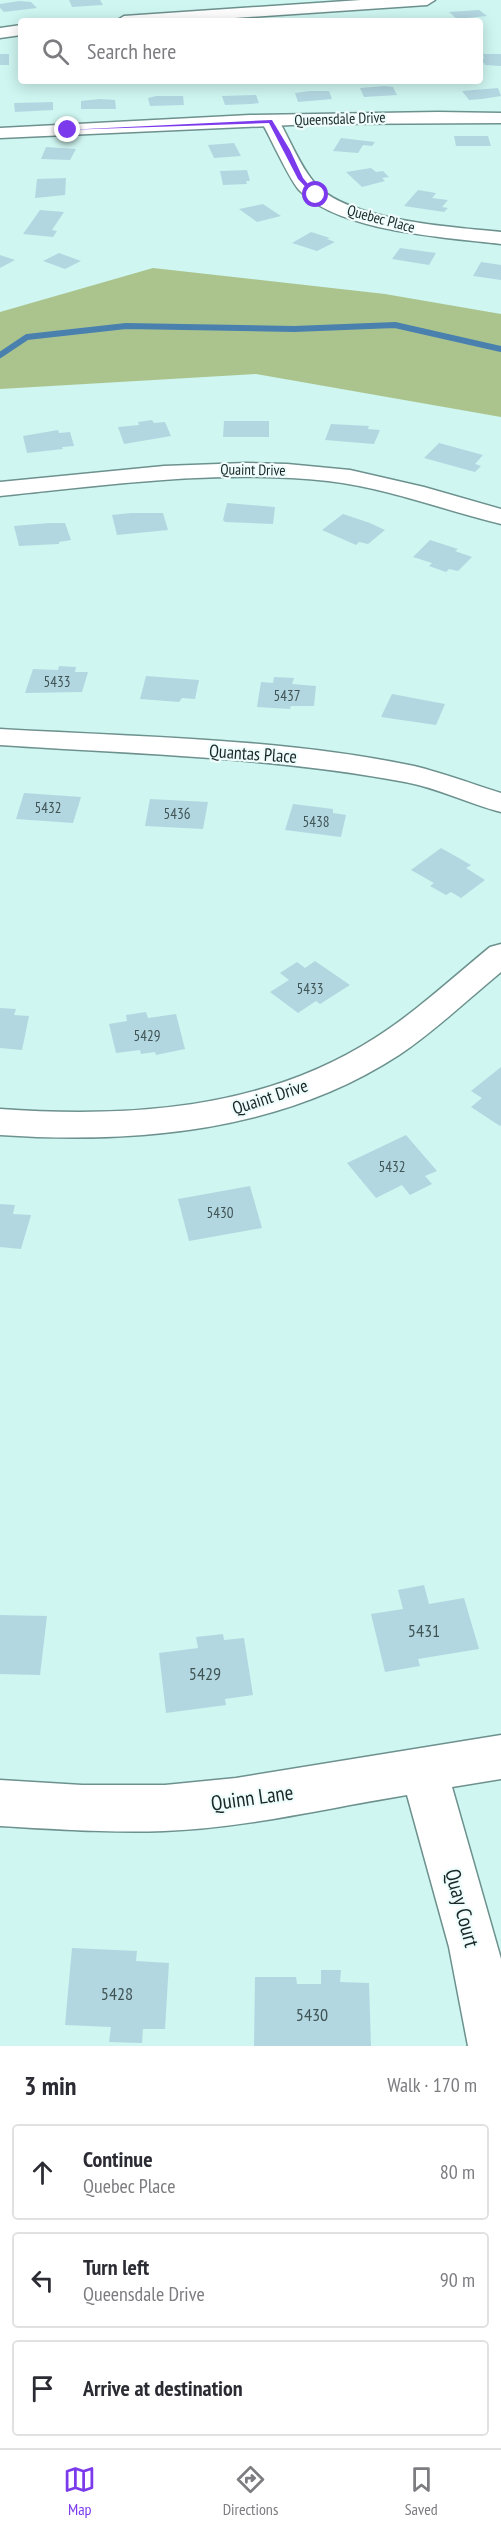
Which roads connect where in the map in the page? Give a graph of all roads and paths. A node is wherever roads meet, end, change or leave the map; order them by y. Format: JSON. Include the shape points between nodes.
{"nodes":[{"id":1,"x":427,"y":0,"type":"edge"},
{"id":2,"x":167,"y":18,"type":"edge"},
{"id":3,"x":18,"y":30,"type":"edge"},
{"id":4,"x":0,"y":33,"type":"edge"},
{"id":5,"x":501,"y":118,"type":"edge"},
{"id":6,"x":270,"y":121,"type":"junction"},
{"id":7,"x":0,"y":133,"type":"edge"},
{"id":8,"x":501,"y":238,"type":"edge"},
{"id":9,"x":0,"y":489,"type":"edge"},
{"id":10,"x":501,"y":517,"type":"edge"},
{"id":11,"x":0,"y":736,"type":"edge"},
{"id":12,"x":501,"y":803,"type":"edge"},
{"id":13,"x":501,"y":955,"type":"edge"},
{"id":14,"x":0,"y":1122,"type":"edge"},
{"id":15,"x":501,"y":1757,"type":"edge"},
{"id":16,"x":424,"y":1772,"type":"junction"},
{"id":17,"x":0,"y":1803,"type":"edge"},
{"id":18,"x":493,"y":2046,"type":"edge"}],
"edges":[{"from":1,"to":2,"type":"street"},
{"from":3,"to":4,"type":"street"},
{"from":5,"to":6,"type":"street","name":"Queensdale Drive"},
{"from":6,"to":7,"type":"street","name":"Queensdale Drive"},
{"from":6,"to":8,"type":"street","name":"Quebec Place","via":[[306,186],[329,203],[400,226]]},
{"from":9,"to":10,"type":"street","name":"Quaint Drive","via":[[178,470],[290,471],[369,481]]},
{"from":11,"to":12,"type":"street","name":"Quantas Place","via":[[335,761],[406,773]]},
{"from":13,"to":14,"type":"street","name":"Quaint Drive","via":[[395,1041],[354,1066],[272,1100],[217,1114],[114,1127]]},
{"from":15,"to":16,"type":"street","name":"Quinn Lane"},
{"from":16,"to":17,"type":"street","name":"Quinn Lane","via":[[165,1808]]},
{"from":16,"to":18,"type":"street","name":"Quay Court","via":[[474,1947]]}]}
